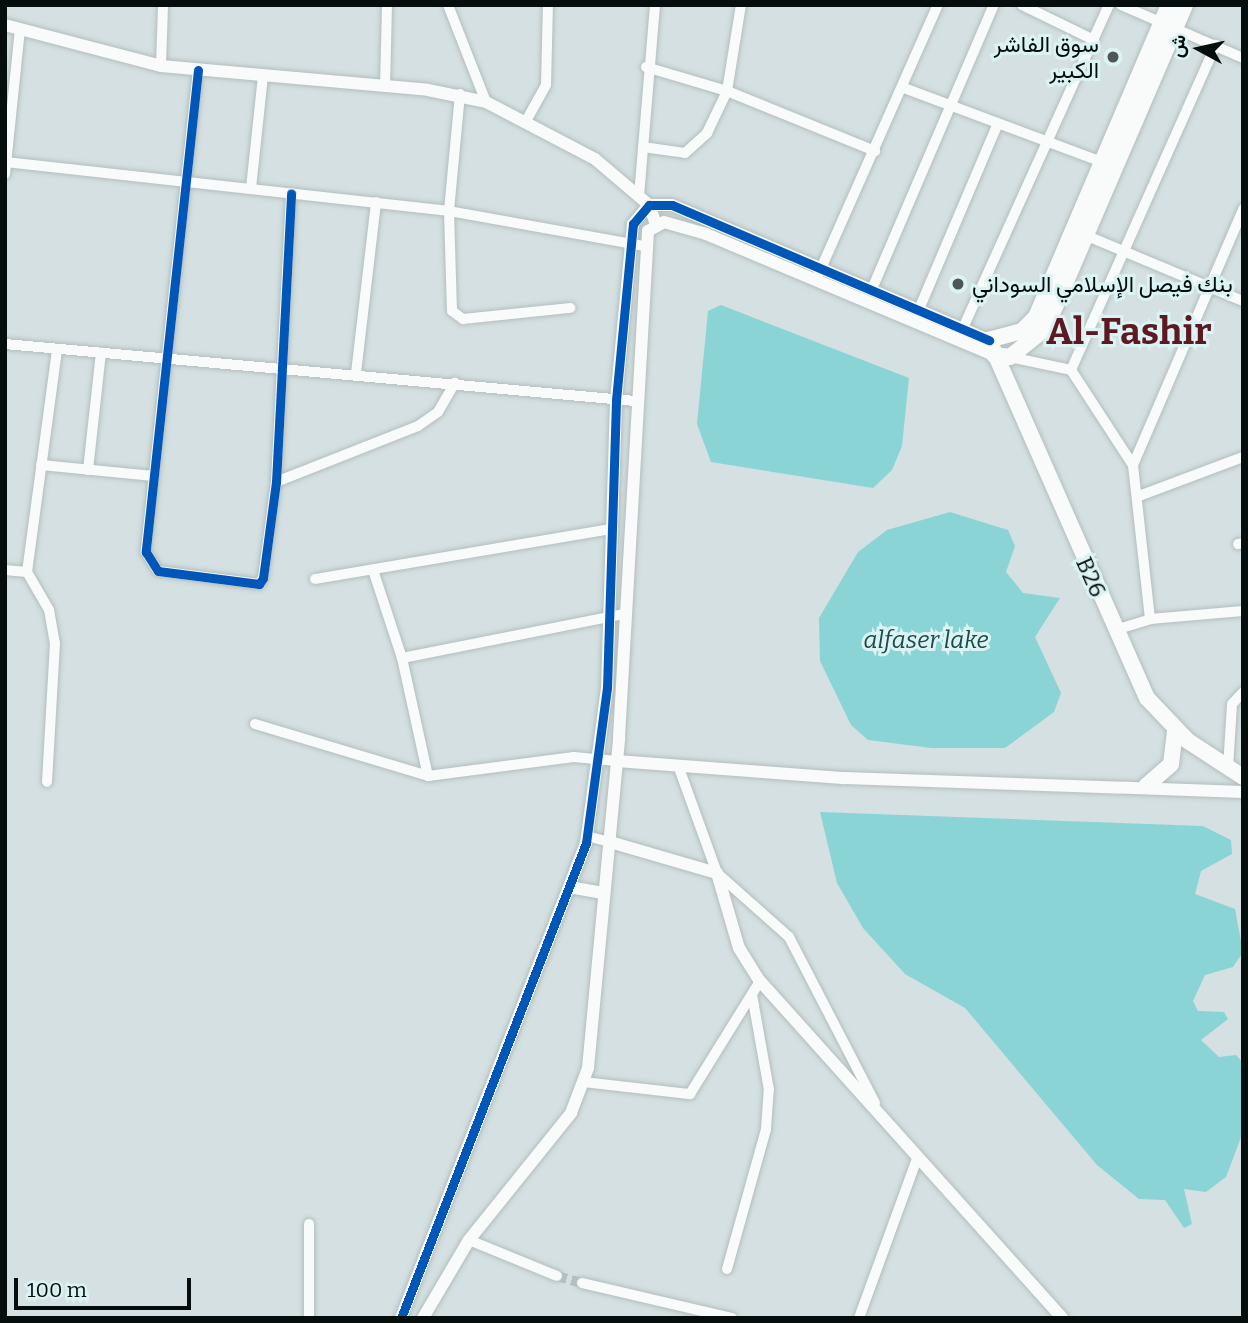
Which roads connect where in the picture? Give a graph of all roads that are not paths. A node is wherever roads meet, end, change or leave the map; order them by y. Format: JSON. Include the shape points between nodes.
{"nodes":[{"id":1,"x":163,"y":5,"type":"edge"},
{"id":2,"x":387,"y":5,"type":"edge"},
{"id":3,"x":448,"y":5,"type":"edge"},
{"id":4,"x":548,"y":5,"type":"edge"},
{"id":5,"x":655,"y":5,"type":"edge"},
{"id":6,"x":938,"y":5,"type":"edge"},
{"id":7,"x":994,"y":5,"type":"edge"},
{"id":8,"x":1022,"y":5,"type":"edge"},
{"id":9,"x":1109,"y":5,"type":"edge"},
{"id":10,"x":1121,"y":5,"type":"edge"},
{"id":11,"x":1185,"y":5,"type":"edge"},
{"id":12,"x":738,"y":6,"type":"edge"},
{"id":13,"x":1169,"y":17,"type":"edge"},
{"id":14,"x":5,"y":25,"type":"edge"},
{"id":15,"x":20,"y":29,"type":"junction"},
{"id":16,"x":1094,"y":40,"type":"junction"},
{"id":17,"x":1216,"y":45,"type":"junction"},
{"id":18,"x":1243,"y":58,"type":"edge"},
{"id":19,"x":161,"y":66,"type":"junction"},
{"id":20,"x":646,"y":67,"type":"junction"},
{"id":21,"x":198,"y":70,"type":"junction"},
{"id":22,"x":263,"y":76,"type":"junction"},
{"id":23,"x":385,"y":87,"type":"junction"},
{"id":24,"x":904,"y":88,"type":"junction"},
{"id":25,"x":727,"y":90,"type":"junction"},
{"id":26,"x":460,"y":94,"type":"junction"},
{"id":27,"x":486,"y":102,"type":"junction"},
{"id":28,"x":951,"y":104,"type":"junction"},
{"id":29,"x":7,"y":115,"type":"edge"},
{"id":30,"x":526,"y":121,"type":"junction"},
{"id":31,"x":998,"y":124,"type":"junction"},
{"id":32,"x":1048,"y":142,"type":"junction"},
{"id":33,"x":643,"y":147,"type":"junction"},
{"id":34,"x":875,"y":151,"type":"junction"},
{"id":35,"x":6,"y":162,"type":"edge"},
{"id":36,"x":1102,"y":162,"type":"junction"},
{"id":37,"x":5,"y":174,"type":"edge"},
{"id":38,"x":184,"y":181,"type":"junction"},
{"id":39,"x":251,"y":188,"type":"junction"},
{"id":40,"x":290,"y":193,"type":"junction"},
{"id":41,"x":639,"y":196,"type":"junction"},
{"id":42,"x":376,"y":202,"type":"junction"},
{"id":43,"x":649,"y":205,"type":"junction"},
{"id":44,"x":1243,"y":209,"type":"edge"},
{"id":45,"x":449,"y":211,"type":"junction"},
{"id":46,"x":656,"y":224,"type":"junction"},
{"id":47,"x":1085,"y":235,"type":"junction"},
{"id":48,"x":627,"y":241,"type":"junction"},
{"id":49,"x":644,"y":246,"type":"junction"},
{"id":50,"x":1121,"y":250,"type":"junction"},
{"id":51,"x":823,"y":267,"type":"junction"},
{"id":52,"x":816,"y":279,"type":"junction"},
{"id":53,"x":1210,"y":286,"type":"junction"},
{"id":54,"x":872,"y":289,"type":"junction"},
{"id":55,"x":1243,"y":300,"type":"edge"},
{"id":56,"x":570,"y":308,"type":"dead end"},
{"id":57,"x":920,"y":308,"type":"junction"},
{"id":58,"x":914,"y":321,"type":"junction"},
{"id":59,"x":963,"y":328,"type":"junction"},
{"id":60,"x":621,"y":330,"type":"junction"},
{"id":61,"x":638,"y":331,"type":"junction"},
{"id":62,"x":5,"y":344,"type":"edge"},
{"id":63,"x":999,"y":347,"type":"junction"},
{"id":64,"x":57,"y":350,"type":"junction"},
{"id":65,"x":101,"y":353,"type":"junction"},
{"id":66,"x":167,"y":357,"type":"junction"},
{"id":67,"x":277,"y":366,"type":"junction"},
{"id":68,"x":1071,"y":370,"type":"junction"},
{"id":69,"x":356,"y":373,"type":"junction"},
{"id":70,"x":455,"y":382,"type":"junction"},
{"id":71,"x":616,"y":400,"type":"junction"},
{"id":72,"x":635,"y":401,"type":"junction"},
{"id":73,"x":1243,"y":457,"type":"edge"},
{"id":74,"x":41,"y":465,"type":"junction"},
{"id":75,"x":1133,"y":465,"type":"junction"},
{"id":76,"x":88,"y":470,"type":"junction"},
{"id":77,"x":153,"y":476,"type":"junction"},
{"id":78,"x":276,"y":482,"type":"junction"},
{"id":79,"x":1139,"y":496,"type":"junction"},
{"id":80,"x":630,"y":499,"type":"junction"},
{"id":81,"x":614,"y":500,"type":"junction"},
{"id":82,"x":612,"y":529,"type":"junction"},
{"id":83,"x":5,"y":570,"type":"edge"},
{"id":84,"x":27,"y":572,"type":"junction"},
{"id":85,"x":374,"y":573,"type":"junction"},
{"id":86,"x":315,"y":579,"type":"dead end"},
{"id":87,"x":1243,"y":611,"type":"edge"},
{"id":88,"x":625,"y":614,"type":"junction"},
{"id":89,"x":608,"y":617,"type":"junction"},
{"id":90,"x":1150,"y":619,"type":"junction"},
{"id":91,"x":1115,"y":630,"type":"junction"},
{"id":92,"x":402,"y":658,"type":"junction"},
{"id":93,"x":607,"y":688,"type":"junction"},
{"id":94,"x":622,"y":688,"type":"junction"},
{"id":95,"x":1243,"y":692,"type":"edge"},
{"id":96,"x":255,"y":724,"type":"dead end"},
{"id":97,"x":1175,"y":730,"type":"junction"},
{"id":98,"x":599,"y":757,"type":"junction"},
{"id":99,"x":617,"y":761,"type":"junction"},
{"id":100,"x":679,"y":768,"type":"junction"},
{"id":101,"x":1228,"y":768,"type":"junction"},
{"id":102,"x":428,"y":776,"type":"junction"},
{"id":103,"x":1243,"y":777,"type":"edge"},
{"id":104,"x":47,"y":782,"type":"dead end"},
{"id":105,"x":1146,"y":786,"type":"junction"},
{"id":106,"x":1243,"y":792,"type":"edge"},
{"id":107,"x":587,"y":836,"type":"junction"},
{"id":108,"x":610,"y":842,"type":"junction"},
{"id":109,"x":717,"y":873,"type":"junction"},
{"id":110,"x":569,"y":887,"type":"junction"},
{"id":111,"x":604,"y":893,"type":"junction"},
{"id":112,"x":760,"y":981,"type":"junction"},
{"id":113,"x":752,"y":995,"type":"junction"},
{"id":114,"x":584,"y":1082,"type":"junction"},
{"id":115,"x":875,"y":1104,"type":"junction"},
{"id":116,"x":917,"y":1159,"type":"junction"},
{"id":117,"x":309,"y":1224,"type":"dead end"},
{"id":118,"x":469,"y":1240,"type":"junction"},
{"id":119,"x":727,"y":1269,"type":"dead end"},
{"id":120,"x":557,"y":1276,"type":"tunnel mouth"},
{"id":121,"x":582,"y":1283,"type":"tunnel mouth"},
{"id":122,"x":309,"y":1318,"type":"edge"},
{"id":123,"x":401,"y":1318,"type":"edge"},
{"id":124,"x":424,"y":1318,"type":"edge"},
{"id":125,"x":732,"y":1318,"type":"edge"},
{"id":126,"x":859,"y":1318,"type":"edge"},
{"id":127,"x":1062,"y":1318,"type":"edge"}],
"edges":[{"from":1,"to":19,"type":"street"},
{"from":2,"to":23,"type":"street"},
{"from":3,"to":27,"type":"street"},
{"from":4,"to":30,"type":"street","via":[[546,85]]},
{"from":5,"to":20,"type":"street"},
{"from":6,"to":24,"type":"street"},
{"from":7,"to":28,"type":"street"},
{"from":8,"to":16,"type":"street"},
{"from":9,"to":16,"type":"street"},
{"from":10,"to":13,"type":"street"},
{"from":11,"to":13,"type":"highway"},
{"from":12,"to":25,"type":"street"},
{"from":13,"to":17,"type":"street"},
{"from":13,"to":36,"type":"highway"},
{"from":13,"to":47,"type":"highway"},
{"from":14,"to":15,"type":"street"},
{"from":15,"to":19,"type":"street"},
{"from":15,"to":29,"type":"street"},
{"from":16,"to":32,"type":"street"},
{"from":17,"to":18,"type":"street"},
{"from":17,"to":50,"type":"street"},
{"from":19,"to":21,"type":"street"},
{"from":20,"to":25,"type":"street"},
{"from":20,"to":33,"type":"street"},
{"from":21,"to":22,"type":"street"},
{"from":21,"to":38,"type":"street"},
{"from":22,"to":23,"type":"street"},
{"from":22,"to":39,"type":"street"},
{"from":23,"to":26,"type":"street"},
{"from":24,"to":28,"type":"street"},
{"from":24,"to":34,"type":"street"},
{"from":25,"to":33,"type":"street","via":[[696,150]]},
{"from":25,"to":34,"type":"street"},
{"from":26,"to":27,"type":"street"},
{"from":26,"to":45,"type":"street"},
{"from":27,"to":30,"type":"street"},
{"from":28,"to":31,"type":"street"},
{"from":28,"to":54,"type":"street"},
{"from":29,"to":35,"type":"street"},
{"from":30,"to":41,"type":"street","via":[[595,159]]},
{"from":31,"to":32,"type":"street"},
{"from":31,"to":57,"type":"street"},
{"from":32,"to":36,"type":"street"},
{"from":32,"to":59,"type":"street"},
{"from":33,"to":41,"type":"street"},
{"from":34,"to":51,"type":"street"},
{"from":35,"to":37,"type":"street"},
{"from":35,"to":38,"type":"street"},
{"from":36,"to":63,"type":"highway","via":[[1036,317]]},
{"from":38,"to":39,"type":"street"},
{"from":38,"to":66,"type":"street"},
{"from":39,"to":40,"type":"street"},
{"from":40,"to":42,"type":"street"},
{"from":40,"to":67,"type":"street"},
{"from":41,"to":43,"type":"street"},
{"from":42,"to":45,"type":"street"},
{"from":42,"to":69,"type":"street"},
{"from":43,"to":46,"type":"street"},
{"from":43,"to":48,"type":"street"},
{"from":43,"to":51,"type":"street","via":[[672,205]]},
{"from":44,"to":53,"type":"street"},
{"from":45,"to":48,"type":"street"},
{"from":45,"to":56,"type":"street","via":[[456,316]]},
{"from":46,"to":49,"type":"street"},
{"from":46,"to":52,"type":"street","via":[[706,234]]},
{"from":47,"to":50,"type":"street"},
{"from":47,"to":63,"type":"highway","via":[[1046,328],[1025,347]]},
{"from":48,"to":49,"type":"street"},
{"from":48,"to":60,"type":"street"},
{"from":49,"to":61,"type":"street"},
{"from":50,"to":53,"type":"street"},
{"from":50,"to":68,"type":"street"},
{"from":51,"to":52,"type":"street"},
{"from":51,"to":54,"type":"street"},
{"from":52,"to":58,"type":"street"},
{"from":53,"to":55,"type":"street"},
{"from":53,"to":75,"type":"street"},
{"from":54,"to":57,"type":"street"},
{"from":57,"to":58,"type":"street"},
{"from":57,"to":59,"type":"street"},
{"from":58,"to":63,"type":"street"},
{"from":59,"to":63,"type":"street"},
{"from":60,"to":61,"type":"street"},
{"from":60,"to":71,"type":"street"},
{"from":61,"to":72,"type":"street"},
{"from":62,"to":64,"type":"street"},
{"from":63,"to":68,"type":"street"},
{"from":63,"to":91,"type":"highway","name":"B26","via":[[1013,404]]},
{"from":64,"to":65,"type":"street"},
{"from":64,"to":74,"type":"street"},
{"from":65,"to":66,"type":"street"},
{"from":65,"to":76,"type":"street"},
{"from":66,"to":67,"type":"street"},
{"from":66,"to":77,"type":"street"},
{"from":67,"to":69,"type":"street"},
{"from":67,"to":78,"type":"street"},
{"from":68,"to":75,"type":"street"},
{"from":69,"to":70,"type":"street"},
{"from":70,"to":71,"type":"street"},
{"from":70,"to":78,"type":"street","via":[[438,412],[418,426]]},
{"from":71,"to":72,"type":"street"},
{"from":71,"to":81,"type":"street"},
{"from":72,"to":80,"type":"street"},
{"from":73,"to":79,"type":"street"},
{"from":74,"to":76,"type":"street"},
{"from":74,"to":84,"type":"street"},
{"from":75,"to":79,"type":"street"},
{"from":76,"to":77,"type":"street"},
{"from":77,"to":78,"type":"street","via":[[149,564],[258,584]]},
{"from":79,"to":90,"type":"street"},
{"from":80,"to":81,"type":"street"},
{"from":80,"to":88,"type":"street"},
{"from":81,"to":82,"type":"street"},
{"from":82,"to":85,"type":"street"},
{"from":82,"to":89,"type":"street"},
{"from":83,"to":84,"type":"street"},
{"from":84,"to":104,"type":"street","via":[[49,610],[55,643]]},
{"from":85,"to":86,"type":"street"},
{"from":85,"to":92,"type":"street"},
{"from":87,"to":90,"type":"street"},
{"from":88,"to":89,"type":"street"},
{"from":88,"to":94,"type":"street"},
{"from":89,"to":92,"type":"street"},
{"from":89,"to":93,"type":"street"},
{"from":90,"to":91,"type":"street"},
{"from":91,"to":97,"type":"highway","name":"B26","via":[[1152,706]]},
{"from":92,"to":102,"type":"street"},
{"from":93,"to":94,"type":"street"},
{"from":93,"to":98,"type":"street"},
{"from":94,"to":99,"type":"street"},
{"from":95,"to":101,"type":"street","via":[[1232,704]]},
{"from":96,"to":102,"type":"street"},
{"from":97,"to":101,"type":"highway","name":"B26"},
{"from":97,"to":105,"type":"highway","via":[[1171,764]]},
{"from":98,"to":99,"type":"street"},
{"from":98,"to":102,"type":"street"},
{"from":98,"to":107,"type":"street"},
{"from":99,"to":100,"type":"street"},
{"from":99,"to":108,"type":"street"},
{"from":100,"to":105,"type":"street"},
{"from":100,"to":109,"type":"street"},
{"from":101,"to":103,"type":"highway","name":"B26"},
{"from":105,"to":106,"type":"street"},
{"from":107,"to":108,"type":"street"},
{"from":107,"to":110,"type":"street"},
{"from":108,"to":109,"type":"street"},
{"from":108,"to":111,"type":"street"},
{"from":109,"to":112,"type":"street","via":[[738,948]]},
{"from":109,"to":115,"type":"street","via":[[789,937]]},
{"from":110,"to":111,"type":"street"},
{"from":110,"to":123,"type":"street","via":[[512,1019]]},
{"from":111,"to":114,"type":"street"},
{"from":112,"to":113,"type":"street"},
{"from":112,"to":115,"type":"street"},
{"from":113,"to":114,"type":"street","via":[[690,1094]]},
{"from":113,"to":119,"type":"street","via":[[769,1090],[766,1129]]},
{"from":114,"to":118,"type":"street","via":[[540,1158]]},
{"from":115,"to":116,"type":"street"},
{"from":116,"to":126,"type":"street"},
{"from":116,"to":127,"type":"street"},
{"from":117,"to":122,"type":"street"},
{"from":118,"to":120,"type":"street"},
{"from":118,"to":124,"type":"street"},
{"from":121,"to":125,"type":"street"}]}
